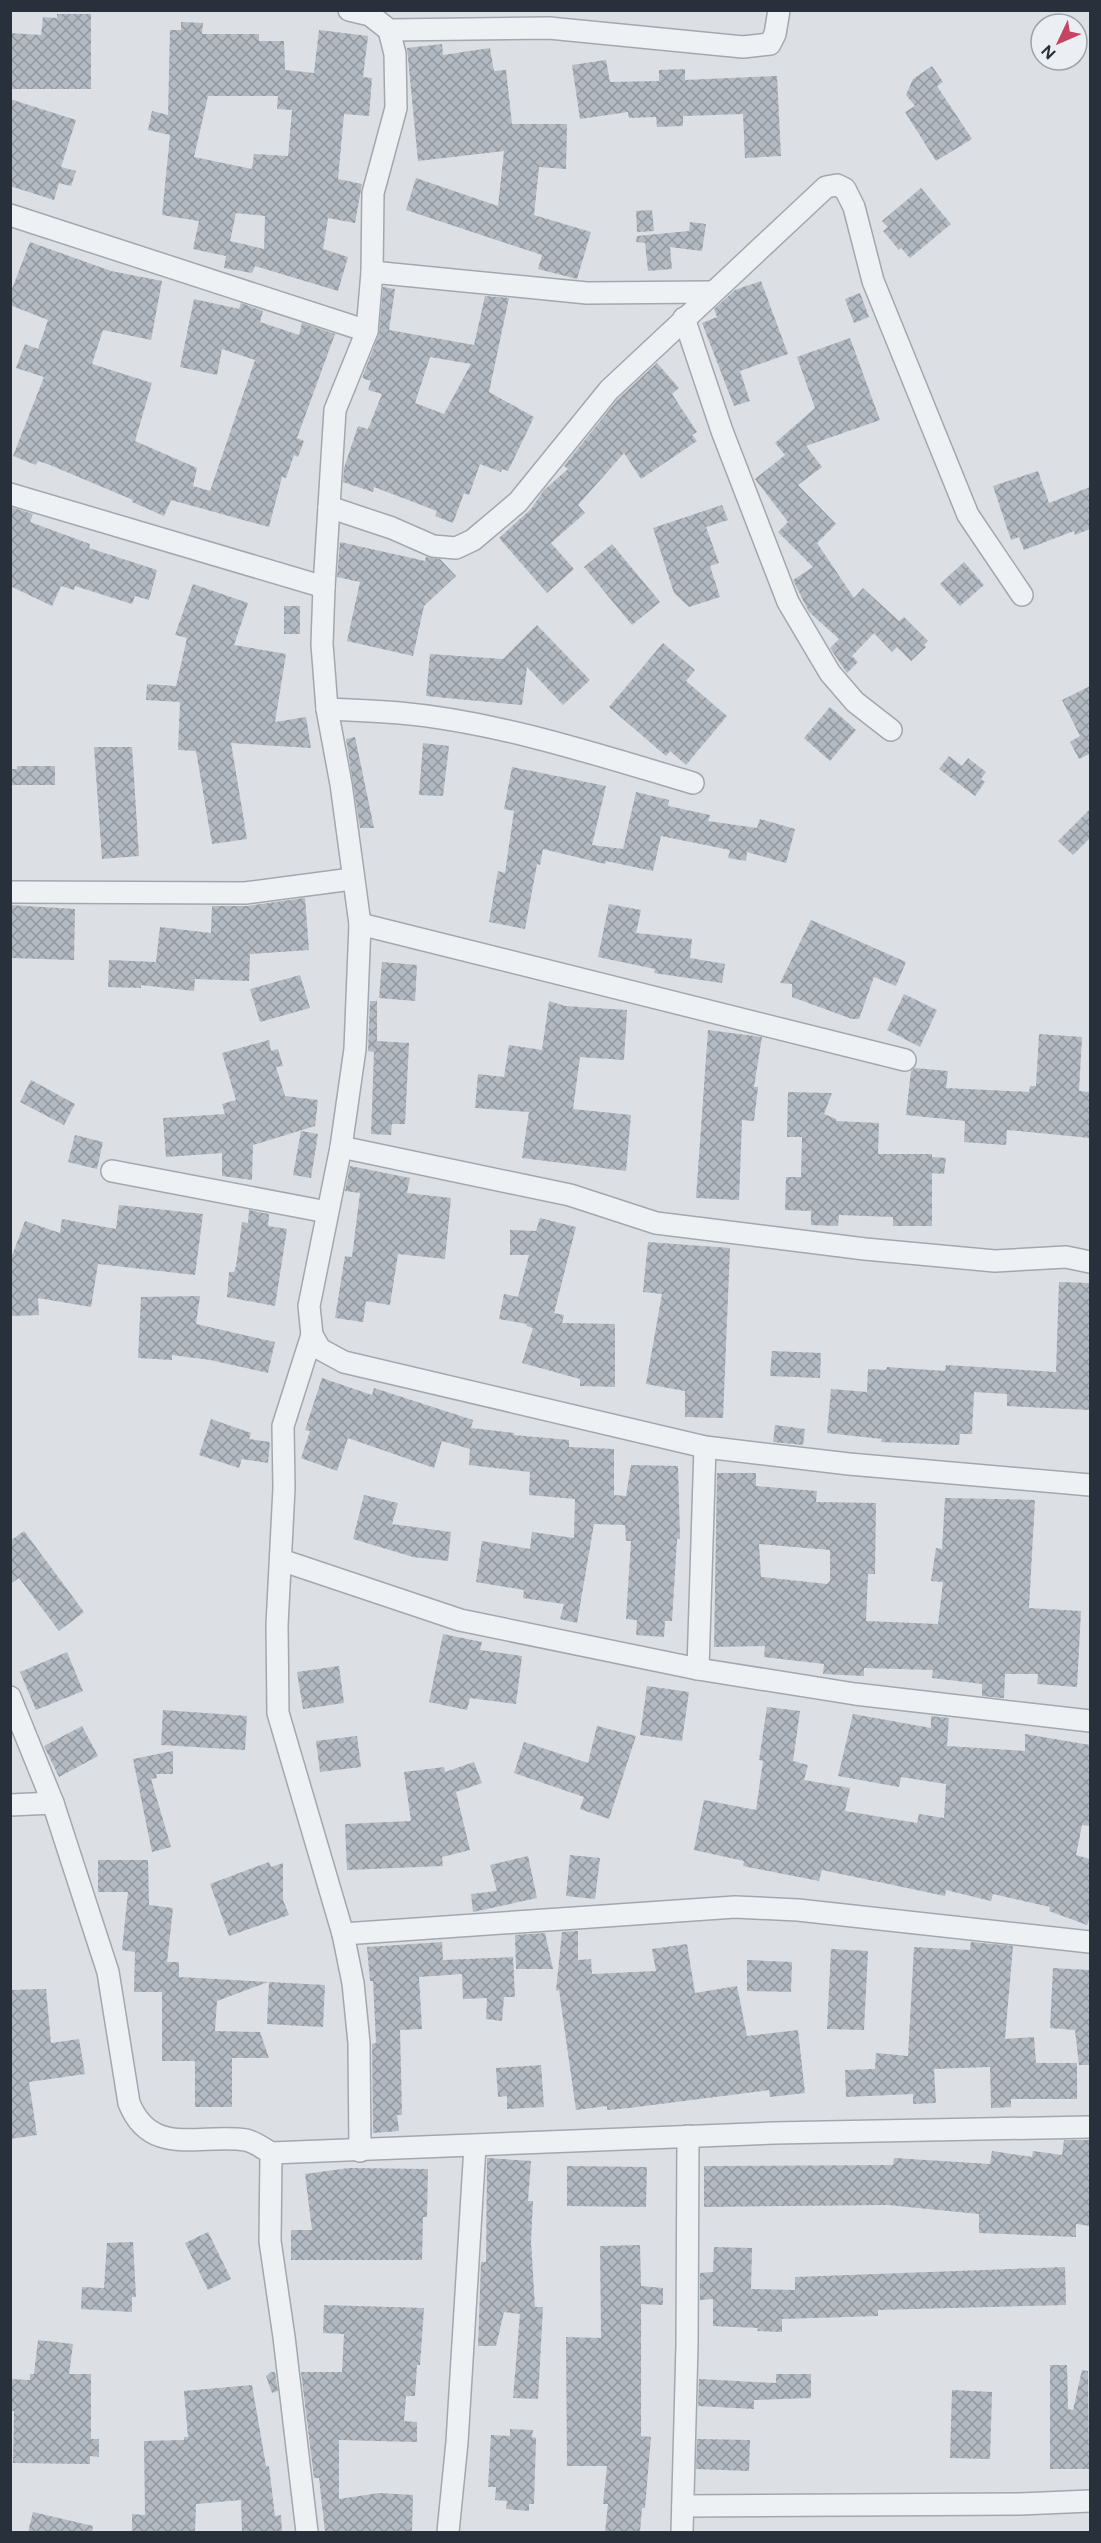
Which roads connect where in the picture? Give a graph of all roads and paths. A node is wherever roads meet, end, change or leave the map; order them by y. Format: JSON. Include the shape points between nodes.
{"nodes":[{"id":1,"x":349,"y":10,"type":"edge"},
{"id":2,"x":779,"y":10,"type":"edge"},
{"id":3,"x":389,"y":30,"type":"junction"},
{"id":4,"x":10,"y":215,"type":"edge"},
{"id":5,"x":372,"y":272,"type":"junction"},
{"id":6,"x":712,"y":292,"type":"junction"},
{"id":7,"x":684,"y":318,"type":"junction"},
{"id":8,"x":367,"y":331,"type":"junction"},
{"id":9,"x":10,"y":494,"type":"edge"},
{"id":10,"x":329,"y":507,"type":"junction"},
{"id":11,"x":324,"y":587,"type":"junction"},
{"id":12,"x":1022,"y":595,"type":"dead end"},
{"id":13,"x":327,"y":709,"type":"junction"},
{"id":14,"x":891,"y":730,"type":"dead end"},
{"id":15,"x":693,"y":783,"type":"dead end"},
{"id":16,"x":352,"y":879,"type":"junction"},
{"id":17,"x":10,"y":892,"type":"edge"},
{"id":18,"x":360,"y":924,"type":"junction"},
{"id":19,"x":905,"y":1060,"type":"dead end"},
{"id":20,"x":341,"y":1147,"type":"junction"},
{"id":21,"x":112,"y":1171,"type":"dead end"},
{"id":22,"x":327,"y":1212,"type":"junction"},
{"id":23,"x":1090,"y":1262,"type":"edge"},
{"id":24,"x":312,"y":1335,"type":"junction"},
{"id":25,"x":705,"y":1447,"type":"junction"},
{"id":26,"x":1090,"y":1485,"type":"edge"},
{"id":27,"x":281,"y":1560,"type":"junction"},
{"id":28,"x":698,"y":1669,"type":"junction"},
{"id":29,"x":10,"y":1697,"type":"edge"},
{"id":30,"x":1090,"y":1721,"type":"edge"},
{"id":31,"x":53,"y":1803,"type":"junction"},
{"id":32,"x":10,"y":1805,"type":"edge"},
{"id":33,"x":343,"y":1934,"type":"junction"},
{"id":34,"x":1090,"y":1942,"type":"edge"},
{"id":35,"x":1090,"y":2127,"type":"edge"},
{"id":36,"x":688,"y":2136,"type":"junction"},
{"id":37,"x":475,"y":2146,"type":"junction"},
{"id":38,"x":360,"y":2151,"type":"junction"},
{"id":39,"x":271,"y":2153,"type":"junction"},
{"id":40,"x":1090,"y":2501,"type":"edge"},
{"id":41,"x":682,"y":2506,"type":"junction"},
{"id":42,"x":307,"y":2532,"type":"edge"},
{"id":43,"x":448,"y":2532,"type":"edge"},
{"id":44,"x":681,"y":2532,"type":"edge"}],
"edges":[{"from":1,"to":3,"type":"street","via":[[370,15]]},
{"from":2,"to":3,"type":"street","via":[[770,44],[743,47],[549,28]]},
{"from":3,"to":5,"type":"street","via":[[395,54],[396,108],[373,193]]},
{"from":4,"to":8,"type":"street"},
{"from":5,"to":6,"type":"street","via":[[587,292]]},
{"from":5,"to":8,"type":"street"},
{"from":6,"to":7,"type":"street"},
{"from":6,"to":12,"type":"street","via":[[826,187],[837,185],[845,189],[854,207],[873,281],[968,515]]},
{"from":7,"to":10,"type":"street","via":[[609,390],[518,502],[473,540],[456,548],[433,546]]},
{"from":7,"to":14,"type":"street","via":[[788,602],[830,673],[855,702]]},
{"from":8,"to":10,"type":"street","via":[[335,410]]},
{"from":9,"to":11,"type":"street"},
{"from":10,"to":11,"type":"street"},
{"from":11,"to":13,"type":"street","via":[[322,644]]},
{"from":13,"to":15,"type":"street","via":[[401,713],[477,726]]},
{"from":13,"to":16,"type":"street"},
{"from":16,"to":17,"type":"street","via":[[245,893]]},
{"from":16,"to":18,"type":"street"},
{"from":18,"to":19,"type":"street"},
{"from":18,"to":20,"type":"street","via":[[355,1049]]},
{"from":20,"to":22,"type":"street"},
{"from":20,"to":23,"type":"street","via":[[570,1195],[656,1223],[983,1260],[1066,1257]]},
{"from":21,"to":22,"type":"street"},
{"from":22,"to":24,"type":"street","via":[[309,1306]]},
{"from":24,"to":25,"type":"street","via":[[320,1349],[344,1362]]},
{"from":24,"to":27,"type":"street","via":[[283,1426]]},
{"from":25,"to":26,"type":"street"},
{"from":25,"to":28,"type":"street"},
{"from":27,"to":28,"type":"street","via":[[460,1620]]},
{"from":27,"to":33,"type":"street","via":[[278,1713]]},
{"from":28,"to":30,"type":"street","via":[[855,1694]]},
{"from":29,"to":31,"type":"street"},
{"from":31,"to":32,"type":"street"},
{"from":31,"to":39,"type":"street","via":[[108,1972],[129,2103],[135,2119],[161,2137],[249,2140]]},
{"from":33,"to":34,"type":"street","via":[[735,1907],[798,1910]]},
{"from":33,"to":38,"type":"street","via":[[353,1983],[358,2043]]},
{"from":35,"to":36,"type":"street"},
{"from":36,"to":37,"type":"street"},
{"from":36,"to":41,"type":"street"},
{"from":37,"to":38,"type":"street"},
{"from":37,"to":43,"type":"street"},
{"from":38,"to":39,"type":"street"},
{"from":39,"to":42,"type":"street","via":[[270,2241]]},
{"from":40,"to":41,"type":"street"},
{"from":41,"to":44,"type":"street"}]}
